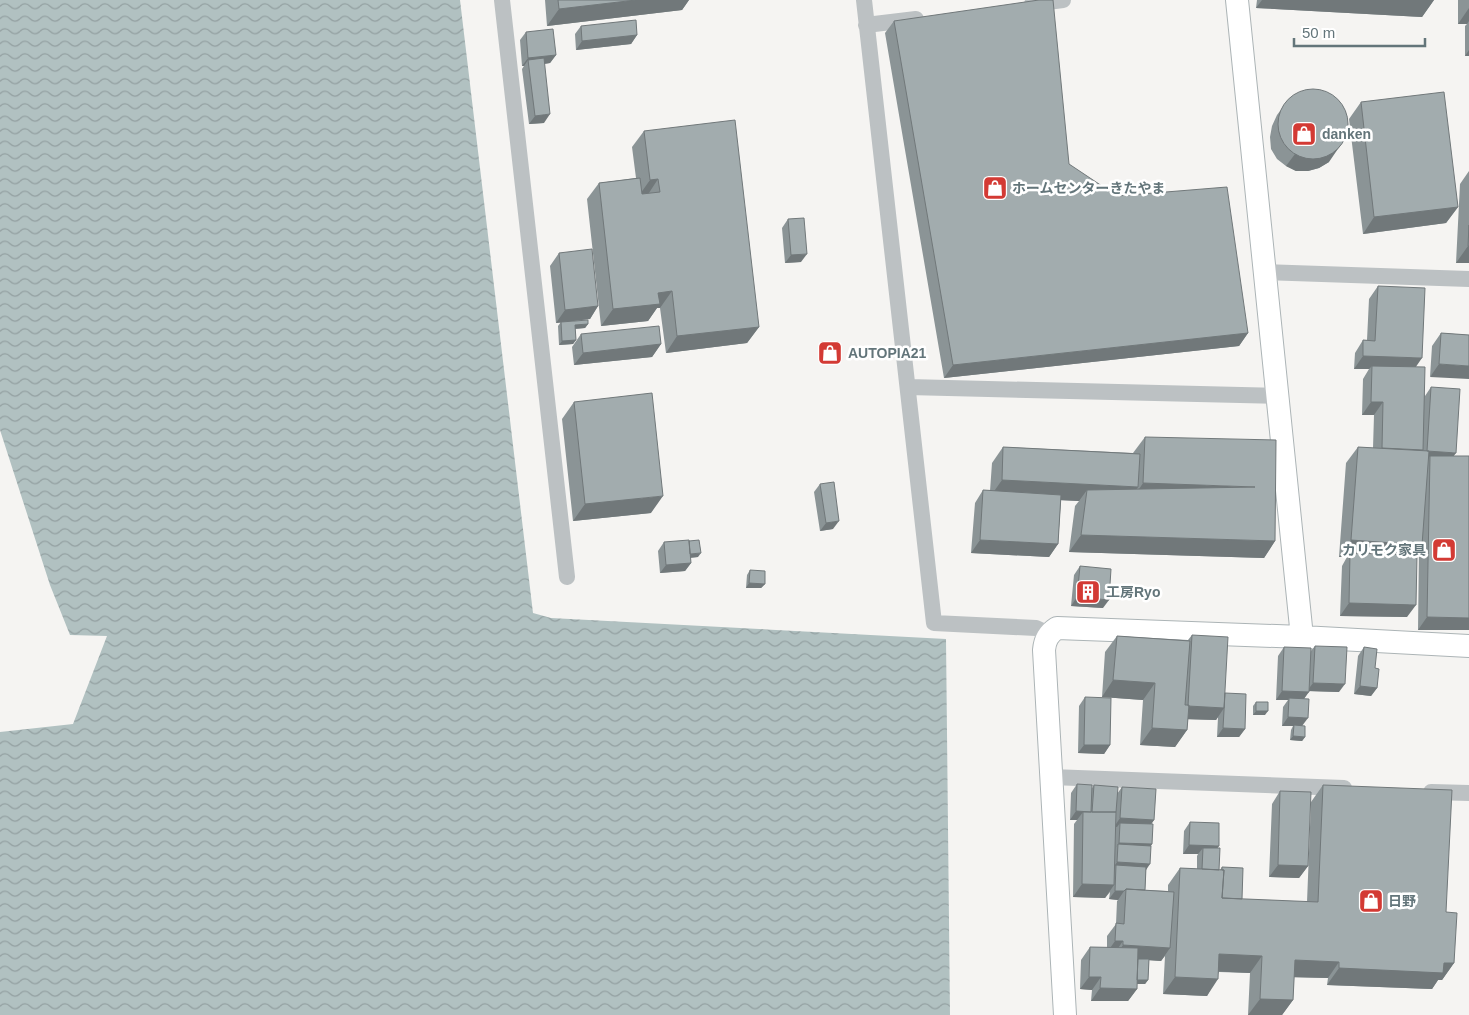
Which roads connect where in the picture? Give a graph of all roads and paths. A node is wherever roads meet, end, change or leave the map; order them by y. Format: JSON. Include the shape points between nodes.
{"nodes":[{"id":1,"x":502,"y":0,"type":"edge"},
{"id":2,"x":864,"y":0,"type":"edge"},
{"id":3,"x":1063,"y":0,"type":"edge"},
{"id":4,"x":1236,"y":0,"type":"edge"},
{"id":5,"x":1014,"y":6,"type":"edge"},
{"id":6,"x":935,"y":16,"type":"edge"},
{"id":7,"x":866,"y":25,"type":"junction"},
{"id":8,"x":1265,"y":272,"type":"junction"},
{"id":9,"x":1469,"y":279,"type":"edge"},
{"id":10,"x":908,"y":387,"type":"junction"},
{"id":11,"x":1278,"y":396,"type":"junction"},
{"id":12,"x":567,"y":577,"type":"dead end"},
{"id":13,"x":1050,"y":634,"type":"junction"},
{"id":14,"x":1302,"y":637,"type":"junction"},
{"id":15,"x":1469,"y":646,"type":"edge"},
{"id":16,"x":1051,"y":777,"type":"junction"},
{"id":17,"x":1362,"y":789,"type":"edge"},
{"id":18,"x":1420,"y":791,"type":"edge"},
{"id":19,"x":1469,"y":793,"type":"edge"},
{"id":20,"x":1065,"y":1015,"type":"edge"}],
"edges":[{"from":1,"to":12,"type":"street"},
{"from":2,"to":7,"type":"street"},
{"from":3,"to":5,"type":"street"},
{"from":4,"to":8,"type":"street"},
{"from":6,"to":7,"type":"street"},
{"from":7,"to":10,"type":"street"},
{"from":8,"to":9,"type":"street"},
{"from":8,"to":11,"type":"street"},
{"from":10,"to":11,"type":"street"},
{"from":10,"to":13,"type":"street","via":[[934,623],[1036,628]]},
{"from":11,"to":14,"type":"street"},
{"from":13,"to":14,"type":"street","via":[[1057,628]]},
{"from":13,"to":16,"type":"street","via":[[1044,650]]},
{"from":14,"to":15,"type":"street"},
{"from":16,"to":17,"type":"street"},
{"from":16,"to":20,"type":"street"},
{"from":18,"to":19,"type":"street"}]}
